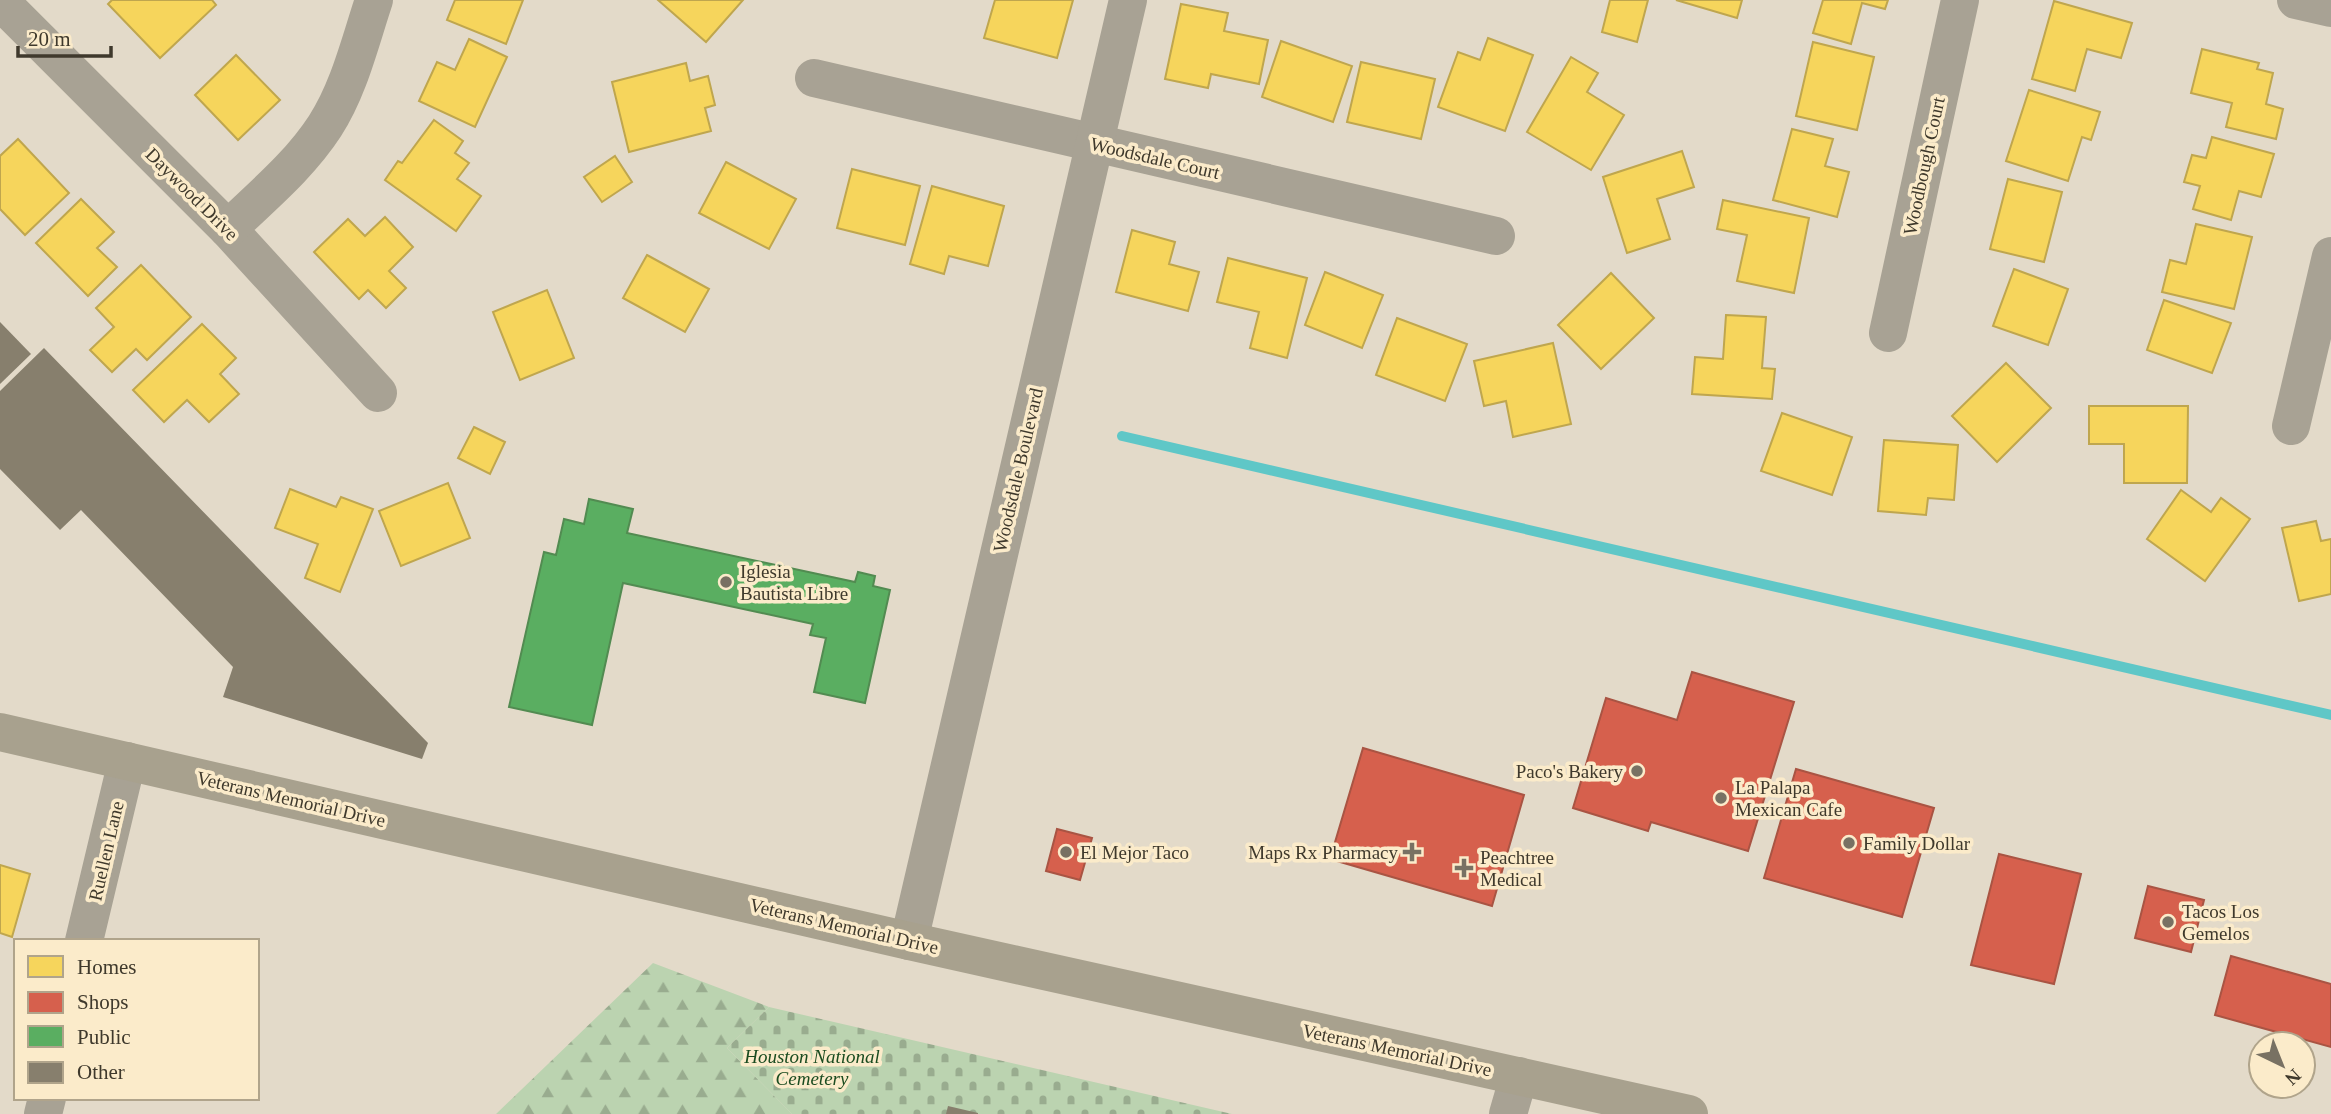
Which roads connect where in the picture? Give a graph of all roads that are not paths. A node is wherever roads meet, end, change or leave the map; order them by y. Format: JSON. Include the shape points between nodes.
{"nodes":[{"id":1,"x":374,"y":0,"type":"edge"},
{"id":2,"x":1128,"y":0,"type":"edge"},
{"id":3,"x":1961,"y":0,"type":"edge"},
{"id":4,"x":2296,"y":0,"type":"edge"},
{"id":5,"x":0,"y":1,"type":"edge"},
{"id":6,"x":2331,"y":8,"type":"edge"},
{"id":7,"x":814,"y":78,"type":"dead end"},
{"id":8,"x":1093,"y":145,"type":"junction"},
{"id":9,"x":228,"y":229,"type":"junction"},
{"id":10,"x":1496,"y":236,"type":"dead end"},
{"id":11,"x":2331,"y":256,"type":"edge"},
{"id":12,"x":1888,"y":333,"type":"dead end"},
{"id":13,"x":378,"y":393,"type":"dead end"},
{"id":14,"x":2291,"y":426,"type":"dead end"},
{"id":15,"x":0,"y":732,"type":"edge"},
{"id":16,"x":127,"y":761,"type":"junction"},
{"id":17,"x":84,"y":939,"type":"edge"},
{"id":18,"x":909,"y":941,"type":"junction"},
{"id":19,"x":1519,"y":1076,"type":"junction"},
{"id":20,"x":1508,"y":1114,"type":"edge"},
{"id":21,"x":1689,"y":1114,"type":"edge"}],
"edges":[{"from":1,"to":9,"type":"street","via":[[326,125],[297,164]]},
{"from":2,"to":8,"type":"street","name":"Woodsdale Boulevard"},
{"from":3,"to":12,"type":"street","name":"Woodbough Court"},
{"from":4,"to":6,"type":"street"},
{"from":5,"to":9,"type":"street","name":"Daywood Drive"},
{"from":7,"to":8,"type":"street","name":"Woodsdale Court"},
{"from":8,"to":10,"type":"street","name":"Woodsdale Court"},
{"from":8,"to":18,"type":"street","name":"Woodsdale Boulevard"},
{"from":9,"to":13,"type":"street","name":"Daywood Drive"},
{"from":11,"to":14,"type":"street"},
{"from":15,"to":16,"type":"main road","name":"Veterans Memorial Drive"},
{"from":16,"to":17,"type":"street","name":"Ruellen Lane"},
{"from":16,"to":18,"type":"main road","name":"Veterans Memorial Drive"},
{"from":18,"to":19,"type":"main road","name":"Veterans Memorial Drive"},
{"from":19,"to":20,"type":"street"},
{"from":19,"to":21,"type":"main road","name":"Veterans Memorial Drive"}]}
